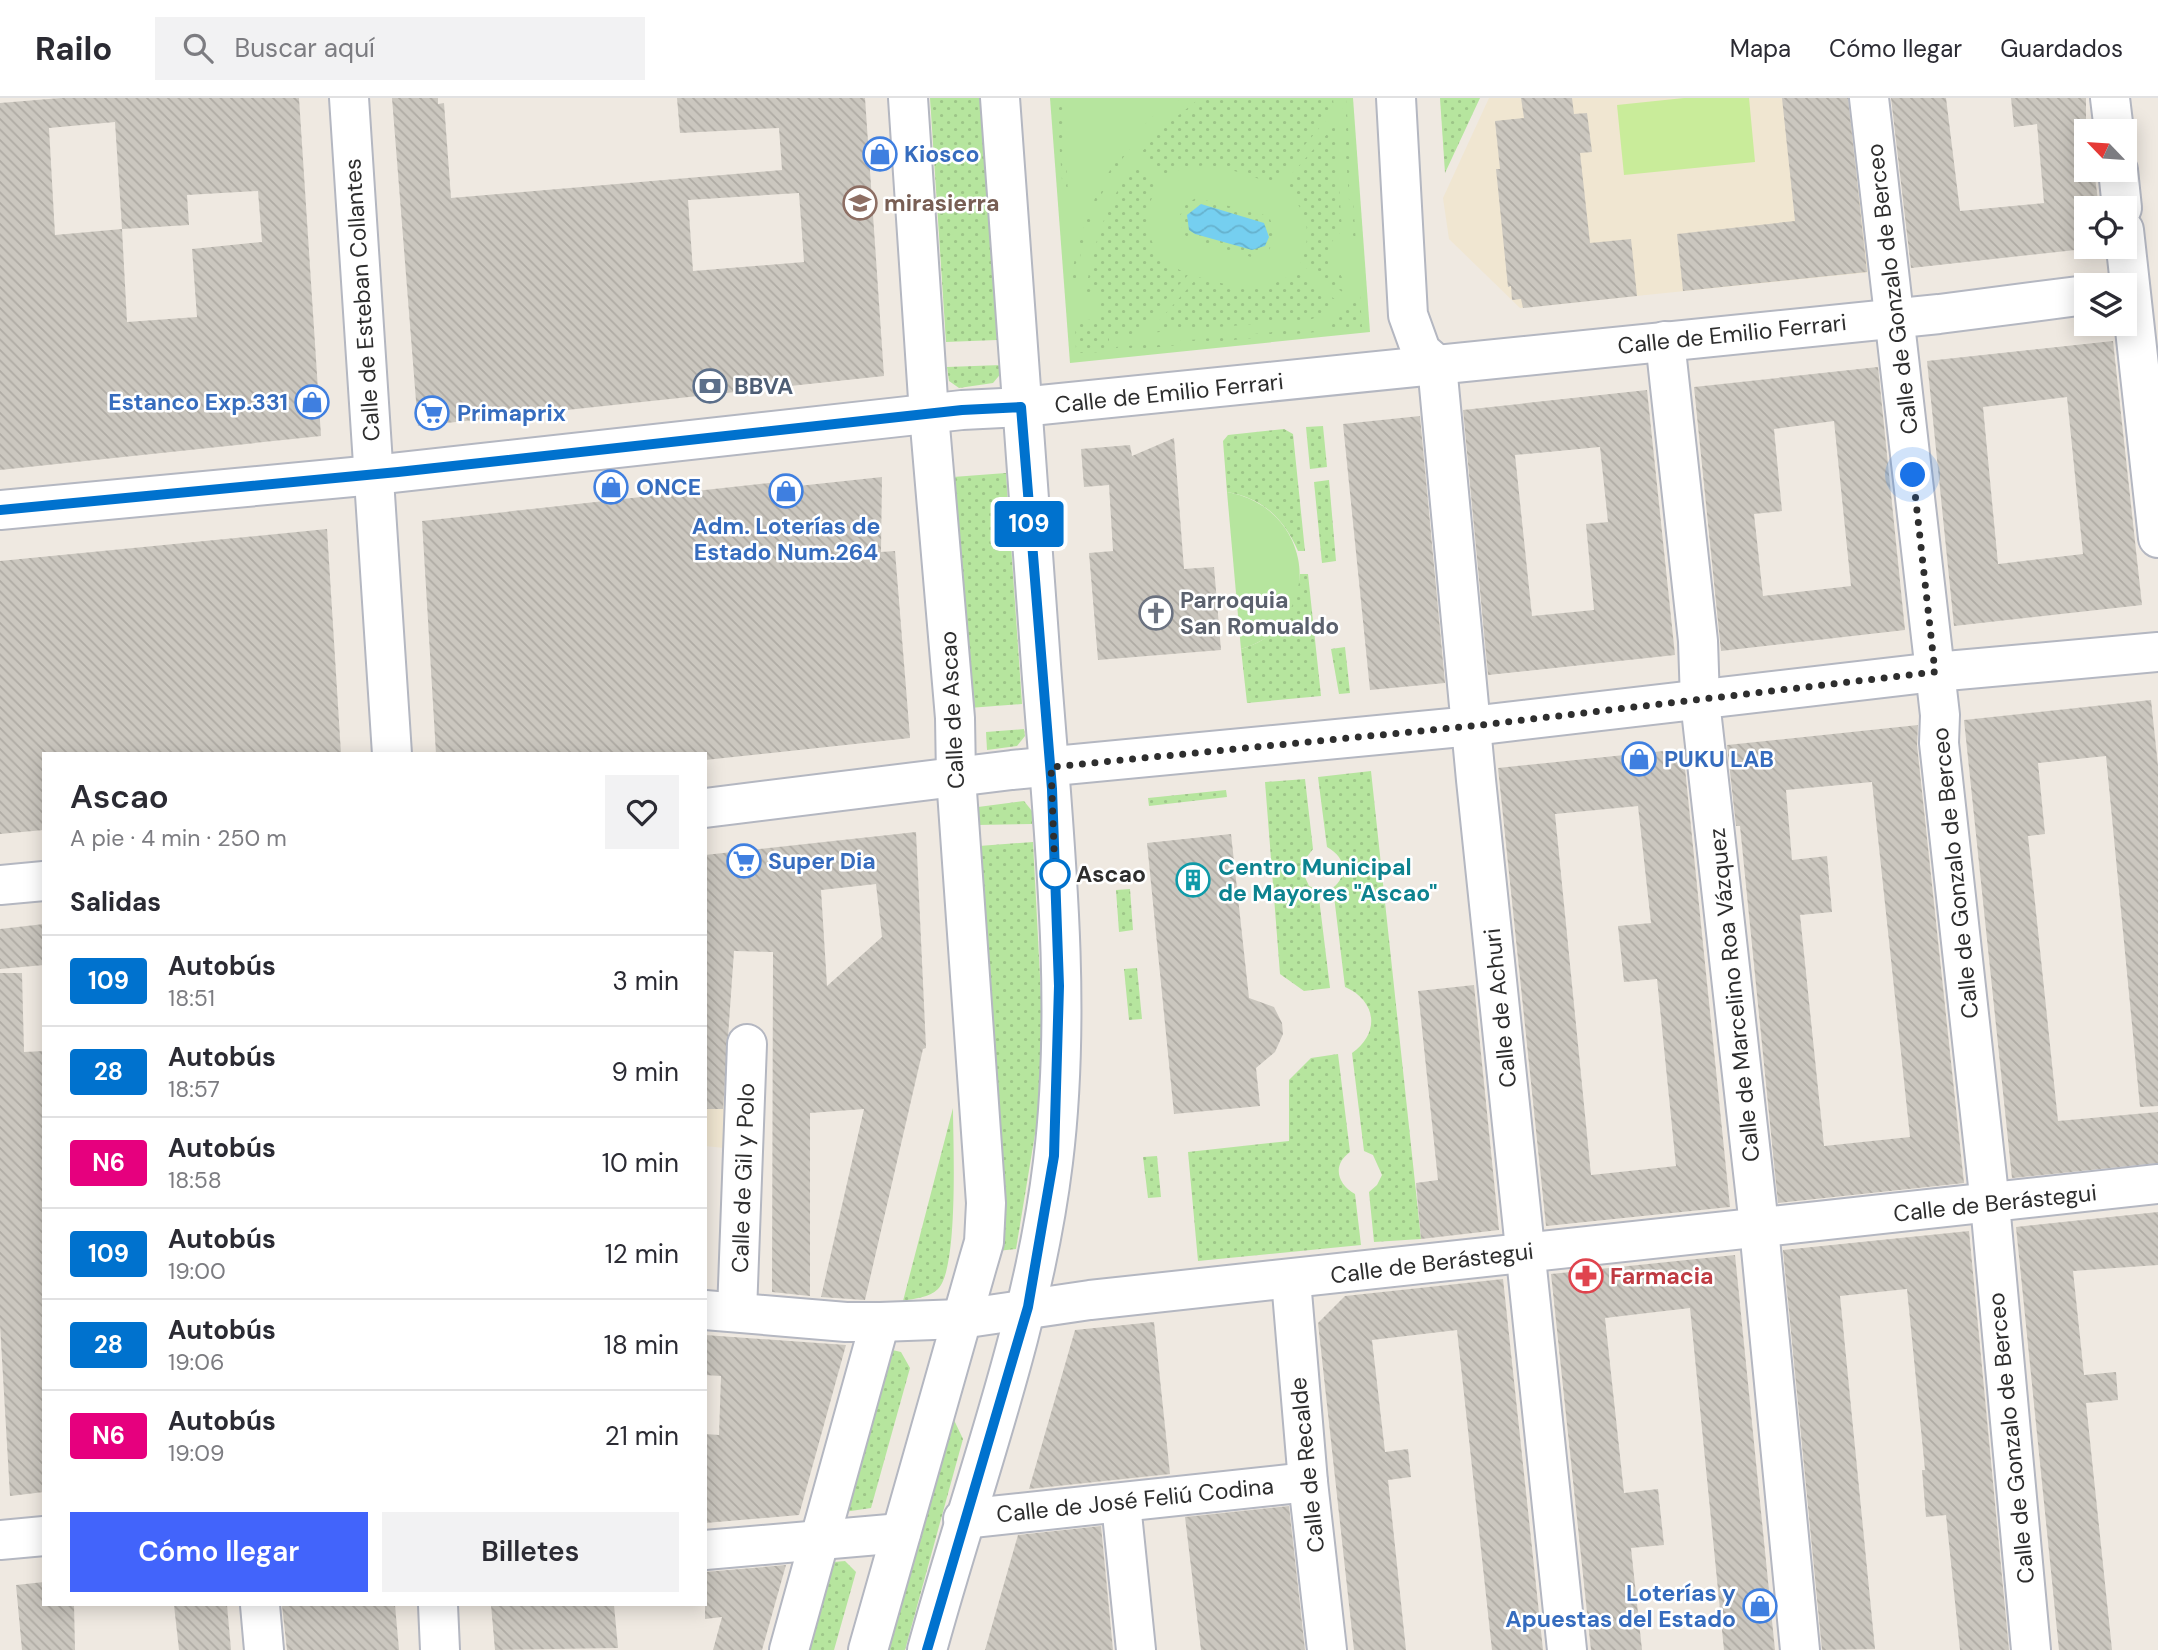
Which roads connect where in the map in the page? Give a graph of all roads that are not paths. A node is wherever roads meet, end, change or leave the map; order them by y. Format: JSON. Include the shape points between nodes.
{"nodes":[{"id":1,"x":349,"y":98,"type":"edge"},
{"id":2,"x":908,"y":98,"type":"edge"},
{"id":3,"x":1000,"y":98,"type":"edge"},
{"id":4,"x":1396,"y":98,"type":"edge"},
{"id":5,"x":1869,"y":98,"type":"edge"},
{"id":6,"x":2110,"y":98,"type":"edge"},
{"id":7,"x":2113,"y":119,"type":"edge"},
{"id":8,"x":2131,"y":259,"type":"edge"},
{"id":9,"x":2138,"y":289,"type":"edge"},
{"id":10,"x":2074,"y":296,"type":"edge"},
{"id":11,"x":1896,"y":317,"type":"junction"},
{"id":12,"x":1665,"y":341,"type":"junction"},
{"id":13,"x":1437,"y":365,"type":"junction"},
{"id":14,"x":1021,"y":407,"type":"junction"},
{"id":15,"x":929,"y":414,"type":"junction"},
{"id":16,"x":374,"y":475,"type":"junction"},
{"id":17,"x":0,"y":510,"type":"edge"},
{"id":18,"x":2158,"y":538,"type":"edge"},
{"id":19,"x":2158,"y":652,"type":"edge"},
{"id":20,"x":1935,"y":672,"type":"junction"},
{"id":21,"x":1700,"y":701,"type":"junction"},
{"id":22,"x":1472,"y":726,"type":"junction"},
{"id":23,"x":392,"y":752,"type":"edge"},
{"id":24,"x":1051,"y":767,"type":"junction"},
{"id":25,"x":956,"y":777,"type":"junction"},
{"id":26,"x":707,"y":808,"type":"edge"},
{"id":27,"x":42,"y":881,"type":"edge"},
{"id":28,"x":0,"y":885,"type":"edge"},
{"id":29,"x":747,"y":1044,"type":"dead end"},
{"id":30,"x":2158,"y":1184,"type":"edge"},
{"id":31,"x":1990,"y":1205,"type":"junction"},
{"id":32,"x":1759,"y":1228,"type":"junction"},
{"id":33,"x":1526,"y":1252,"type":"junction"},
{"id":34,"x":1292,"y":1280,"type":"junction"},
{"id":35,"x":1028,"y":1307,"type":"junction"},
{"id":36,"x":721,"y":1311,"type":"edge"},
{"id":37,"x":961,"y":1319,"type":"junction"},
{"id":38,"x":880,"y":1322,"type":"junction"},
{"id":39,"x":985,"y":1447,"type":"junction"},
{"id":40,"x":1308,"y":1482,"type":"junction"},
{"id":41,"x":1121,"y":1504,"type":"junction"},
{"id":42,"x":963,"y":1519,"type":"junction"},
{"id":43,"x":901,"y":1533,"type":"junction"},
{"id":44,"x":42,"y":1536,"type":"edge"},
{"id":45,"x":0,"y":1540,"type":"edge"},
{"id":46,"x":818,"y":1540,"type":"junction"},
{"id":47,"x":707,"y":1550,"type":"edge"},
{"id":48,"x":260,"y":1606,"type":"edge"},
{"id":49,"x":438,"y":1606,"type":"edge"},
{"id":50,"x":264,"y":1650,"type":"edge"},
{"id":51,"x":440,"y":1650,"type":"edge"},
{"id":52,"x":789,"y":1650,"type":"edge"},
{"id":53,"x":868,"y":1650,"type":"edge"},
{"id":54,"x":927,"y":1650,"type":"edge"},
{"id":55,"x":1136,"y":1650,"type":"edge"},
{"id":56,"x":1327,"y":1650,"type":"edge"},
{"id":57,"x":1567,"y":1650,"type":"edge"},
{"id":58,"x":1800,"y":1650,"type":"edge"},
{"id":59,"x":2031,"y":1650,"type":"edge"}],
"edges":[{"from":1,"to":16,"type":"street","name":"Calle de Esteban Collantes"},
{"from":2,"to":15,"type":"street","name":"Calle de Ascao"},
{"from":3,"to":14,"type":"street"},
{"from":4,"to":13,"type":"street","via":[[1408,315],[1421,351]]},
{"from":5,"to":11,"type":"street","name":"Calle de Gonzalo de Berceo"},
{"from":6,"to":7,"type":"street"},
{"from":8,"to":9,"type":"street"},
{"from":9,"to":18,"type":"street"},
{"from":10,"to":11,"type":"street","name":"Calle de Emilio Ferrari"},
{"from":11,"to":12,"type":"street","name":"Calle de Emilio Ferrari"},
{"from":11,"to":20,"type":"street","name":"Calle de Gonzalo de Berceo"},
{"from":12,"to":13,"type":"street","name":"Calle de Emilio Ferrari"},
{"from":12,"to":21,"type":"street","name":"Calle de Marcelino Roa Vázquez","via":[[1698,641]]},
{"from":13,"to":14,"type":"street","name":"Calle de Emilio Ferrari"},
{"from":13,"to":22,"type":"street","name":"Calle de Achuri"},
{"from":14,"to":15,"type":"street","name":"Calle de Emilio Ferrari"},
{"from":14,"to":24,"type":"street"},
{"from":15,"to":16,"type":"street","name":"Calle de Emilio Ferrari"},
{"from":15,"to":25,"type":"street","name":"Calle de Ascao"},
{"from":16,"to":17,"type":"street","name":"Calle de Emilio Ferrari"},
{"from":16,"to":23,"type":"street","name":"Calle de Esteban Collantes"},
{"from":19,"to":20,"type":"street"},
{"from":20,"to":21,"type":"street"},
{"from":20,"to":31,"type":"street","name":"Calle de Gonzalo de Berceo"},
{"from":21,"to":22,"type":"street"},
{"from":21,"to":32,"type":"street","name":"Calle de Marcelino Roa Vázquez"},
{"from":22,"to":24,"type":"street"},
{"from":22,"to":33,"type":"street","name":"Calle de Achuri"},
{"from":24,"to":25,"type":"street"},
{"from":24,"to":35,"type":"street","via":[[1059,1054],[1053,1165]]},
{"from":25,"to":26,"type":"street"},
{"from":25,"to":37,"type":"street","name":"Calle de Ascao","via":[[986,1203],[984,1242]]},
{"from":27,"to":28,"type":"street"},
{"from":29,"to":36,"type":"street","name":"Calle de Gil y Polo"},
{"from":30,"to":31,"type":"street","name":"Calle de Berástegui"},
{"from":31,"to":32,"type":"street","name":"Calle de Berástegui"},
{"from":31,"to":59,"type":"street","name":"Calle de Gonzalo de Berceo"},
{"from":32,"to":33,"type":"street","name":"Calle de Berástegui"},
{"from":32,"to":58,"type":"street","name":"Calle de Marcelino Roa Vázquez"},
{"from":33,"to":34,"type":"street","name":"Calle de Berástegui"},
{"from":33,"to":57,"type":"street","name":"Calle de Achuri"},
{"from":34,"to":35,"type":"street","name":"Calle de Berástegui"},
{"from":34,"to":40,"type":"street","name":"Calle de Recalde"},
{"from":35,"to":37,"type":"street","name":"Calle de Berástegui"},
{"from":35,"to":39,"type":"street"},
{"from":36,"to":38,"type":"street","name":"Calle de Berástegui"},
{"from":37,"to":38,"type":"street","name":"Calle de Berástegui"},
{"from":37,"to":39,"type":"street","via":[[989,1335],[992,1345],[974,1412]]},
{"from":37,"to":43,"type":"street","name":"Calle de Ascao"},
{"from":38,"to":46,"type":"street"},
{"from":39,"to":42,"type":"street"},
{"from":40,"to":41,"type":"street","name":"Calle de José Feliú Codina"},
{"from":40,"to":56,"type":"street","name":"Calle de Recalde"},
{"from":41,"to":42,"type":"street","name":"Calle de José Feliú Codina"},
{"from":41,"to":55,"type":"street"},
{"from":42,"to":54,"type":"street"},
{"from":43,"to":46,"type":"street"},
{"from":43,"to":53,"type":"street","name":"Calle de Ascao"},
{"from":44,"to":45,"type":"street"},
{"from":46,"to":47,"type":"street"},
{"from":46,"to":52,"type":"street"},
{"from":48,"to":50,"type":"street"},
{"from":49,"to":51,"type":"street"}]}
